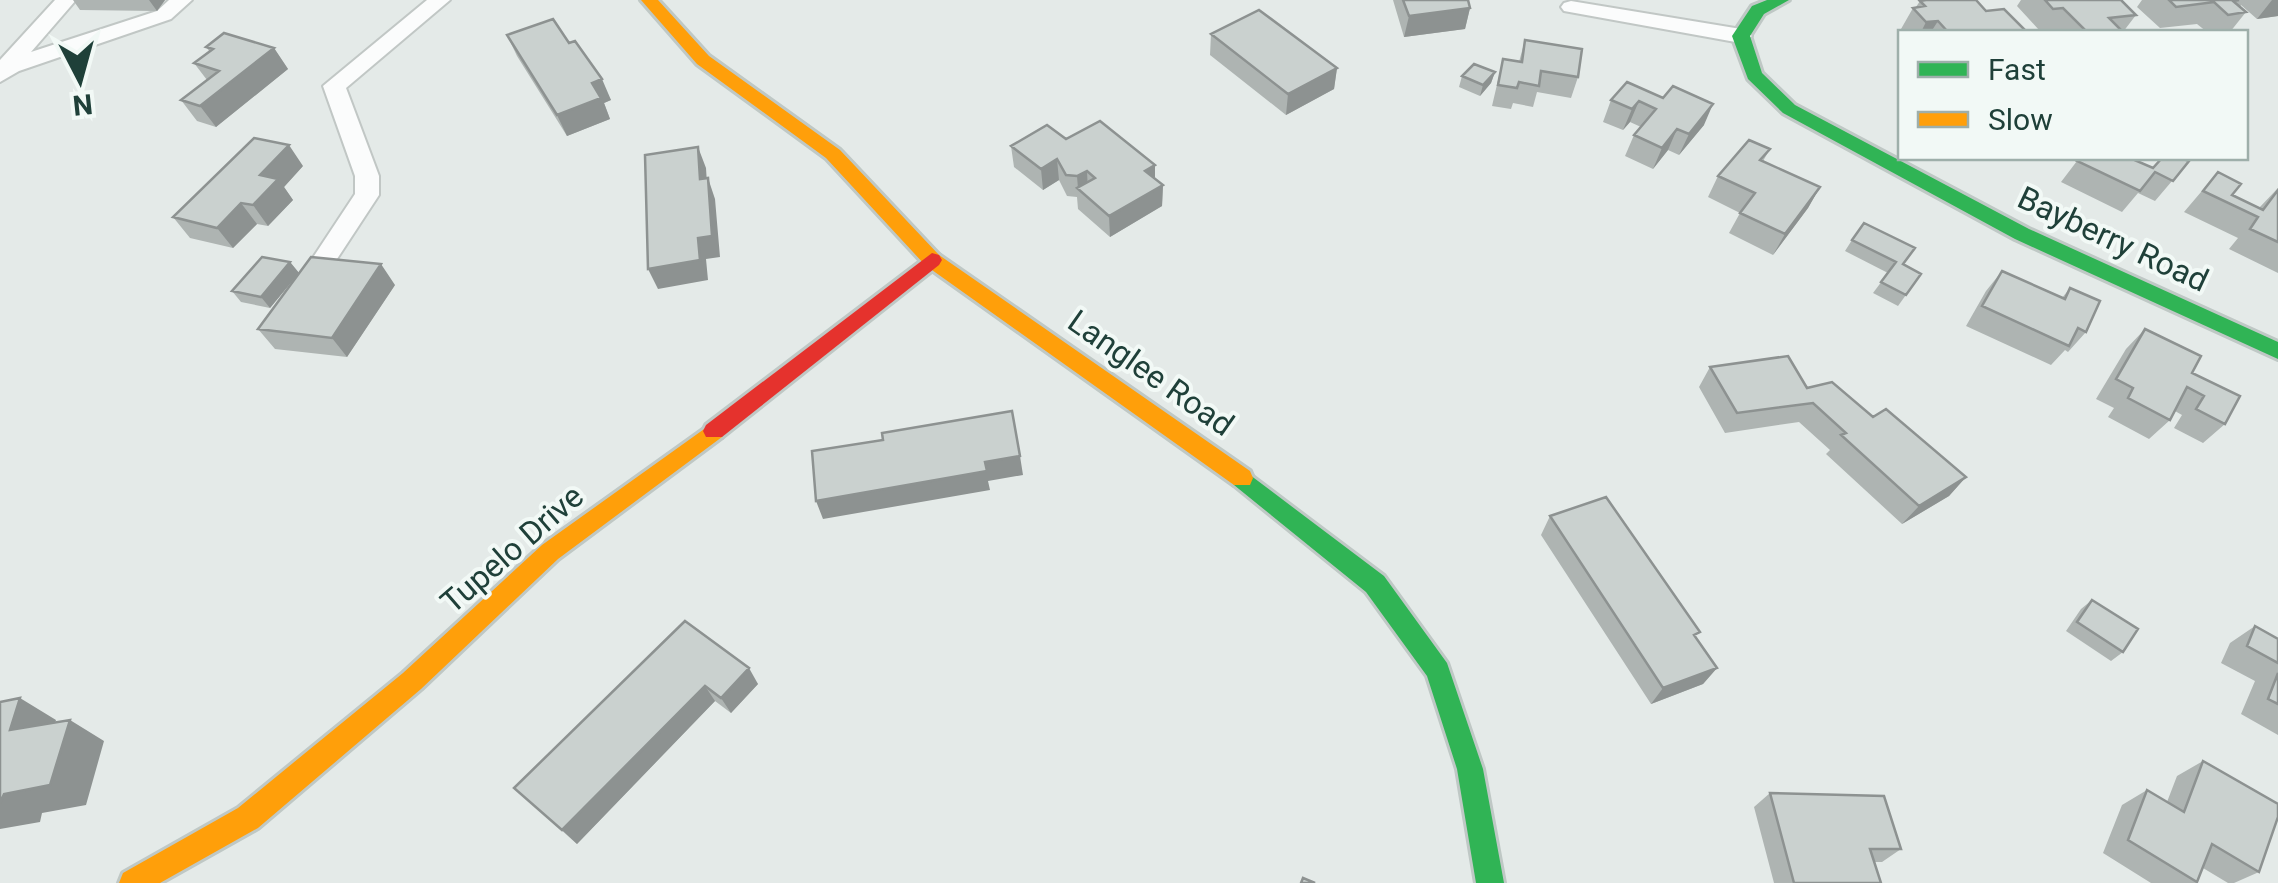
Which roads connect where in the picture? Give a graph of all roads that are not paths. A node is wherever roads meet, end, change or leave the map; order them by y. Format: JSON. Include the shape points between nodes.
{"nodes":[{"id":1,"x":66,"y":0,"type":"edge"},
{"id":2,"x":182,"y":0,"type":"edge"},
{"id":3,"x":440,"y":0,"type":"edge"},
{"id":4,"x":649,"y":0,"type":"edge"},
{"id":5,"x":1782,"y":0,"type":"edge"},
{"id":6,"x":1572,"y":8,"type":"dead end"},
{"id":7,"x":1741,"y":36,"type":"junction"},
{"id":8,"x":4,"y":68,"type":"edge"},
{"id":9,"x":326,"y":256,"type":"edge"},
{"id":10,"x":932,"y":260,"type":"junction"},
{"id":11,"x":2278,"y":351,"type":"edge"},
{"id":12,"x":133,"y":883,"type":"edge"},
{"id":13,"x":1490,"y":883,"type":"edge"}],
"edges":[{"from":1,"to":8,"type":"lane"},
{"from":2,"to":8,"type":"lane","via":[[164,14]]},
{"from":3,"to":9,"type":"lane","via":[[334,86],[367,176],[366,195]]},
{"from":4,"to":10,"type":"street","name":"Langlee Road","via":[[704,60],[833,154]]},
{"from":5,"to":7,"type":"street","via":[[1758,10]]},
{"from":6,"to":7,"type":"lane"},
{"from":7,"to":11,"type":"street","name":"Bayberry Road","via":[[1754,76],[1789,109],[2022,234]]},
{"from":10,"to":12,"type":"street","name":"Tupelo Drive","via":[[550,552],[412,681],[248,818]]},
{"from":10,"to":13,"type":"street","name":"Langlee Road","via":[[1244,479],[1375,584],[1438,671],[1470,770]]}]}
